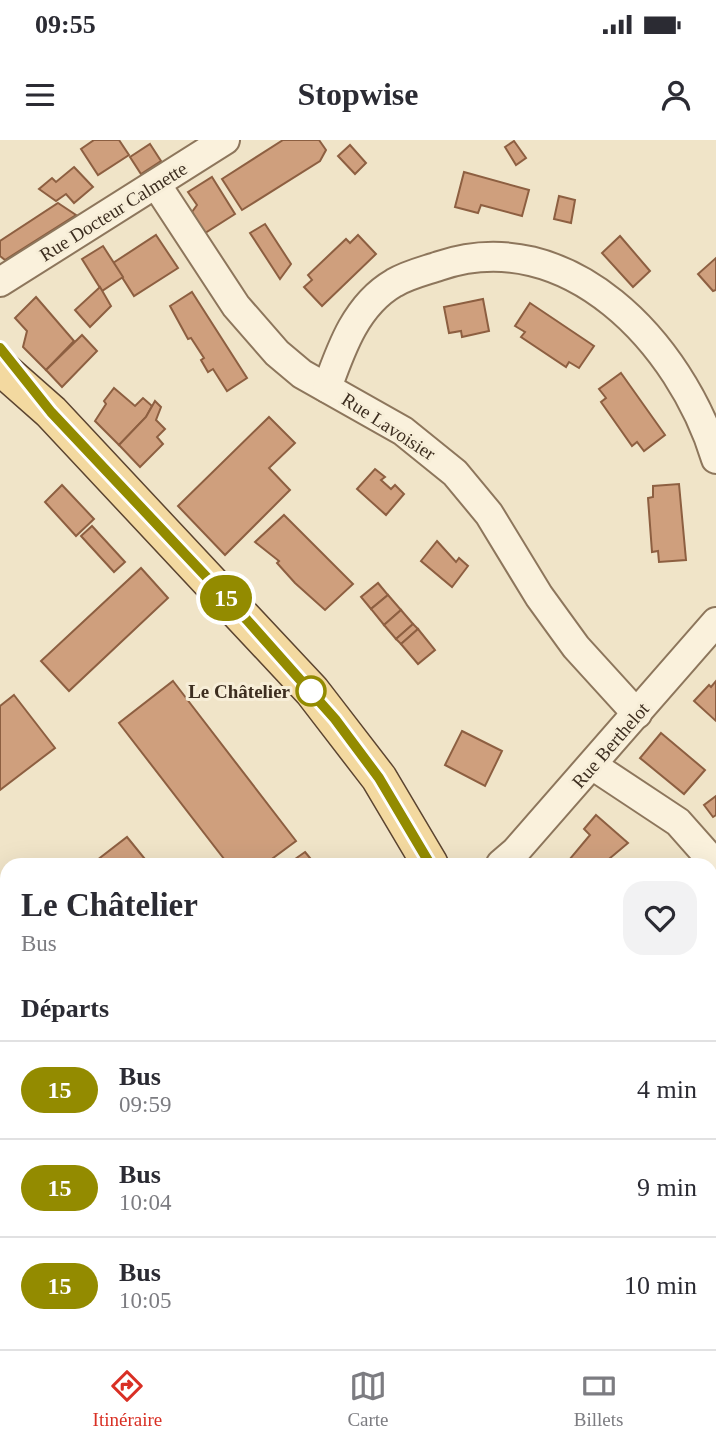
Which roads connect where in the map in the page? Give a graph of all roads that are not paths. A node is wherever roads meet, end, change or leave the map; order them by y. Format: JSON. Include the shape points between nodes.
{"nodes":[{"id":1,"x":225,"y":140,"type":"edge"},
{"id":2,"x":156,"y":184,"type":"junction"},
{"id":3,"x":0,"y":282,"type":"edge"},
{"id":4,"x":0,"y":348,"type":"edge"},
{"id":5,"x":0,"y":367,"type":"edge"},
{"id":6,"x":327,"y":388,"type":"junction"},
{"id":7,"x":51,"y":412,"type":"junction"},
{"id":8,"x":716,"y":459,"type":"edge"},
{"id":9,"x":716,"y":622,"type":"edge"},
{"id":10,"x":636,"y":714,"type":"junction"},
{"id":11,"x":592,"y":765,"type":"junction"},
{"id":12,"x":710,"y":846,"type":"edge"},
{"id":13,"x":426,"y":858,"type":"edge"},
{"id":14,"x":507,"y":858,"type":"edge"}],
"edges":[{"from":1,"to":2,"type":"street","name":"Rue Docteur Calmette"},
{"from":2,"to":3,"type":"street","name":"Rue Docteur Calmette"},
{"from":2,"to":6,"type":"street","name":"Rue Lavoisier","via":[[245,317],[291,366]]},
{"from":4,"to":7,"type":"main road"},
{"from":5,"to":7,"type":"main road"},
{"from":6,"to":8,"type":"street","via":[[355,322],[392,283],[462,259],[517,257],[578,279],[640,327],[688,393]]},
{"from":6,"to":10,"type":"street","name":"Rue Lavoisier","via":[[410,436],[455,473],[489,514],[569,638]]},
{"from":7,"to":13,"type":"main road","via":[[327,709],[379,778]]},
{"from":9,"to":10,"type":"street","name":"Rue Berthelot"},
{"from":10,"to":11,"type":"street","name":"Rue Berthelot"},
{"from":11,"to":12,"type":"street"},
{"from":11,"to":14,"type":"street","name":"Rue Berthelot"}]}
